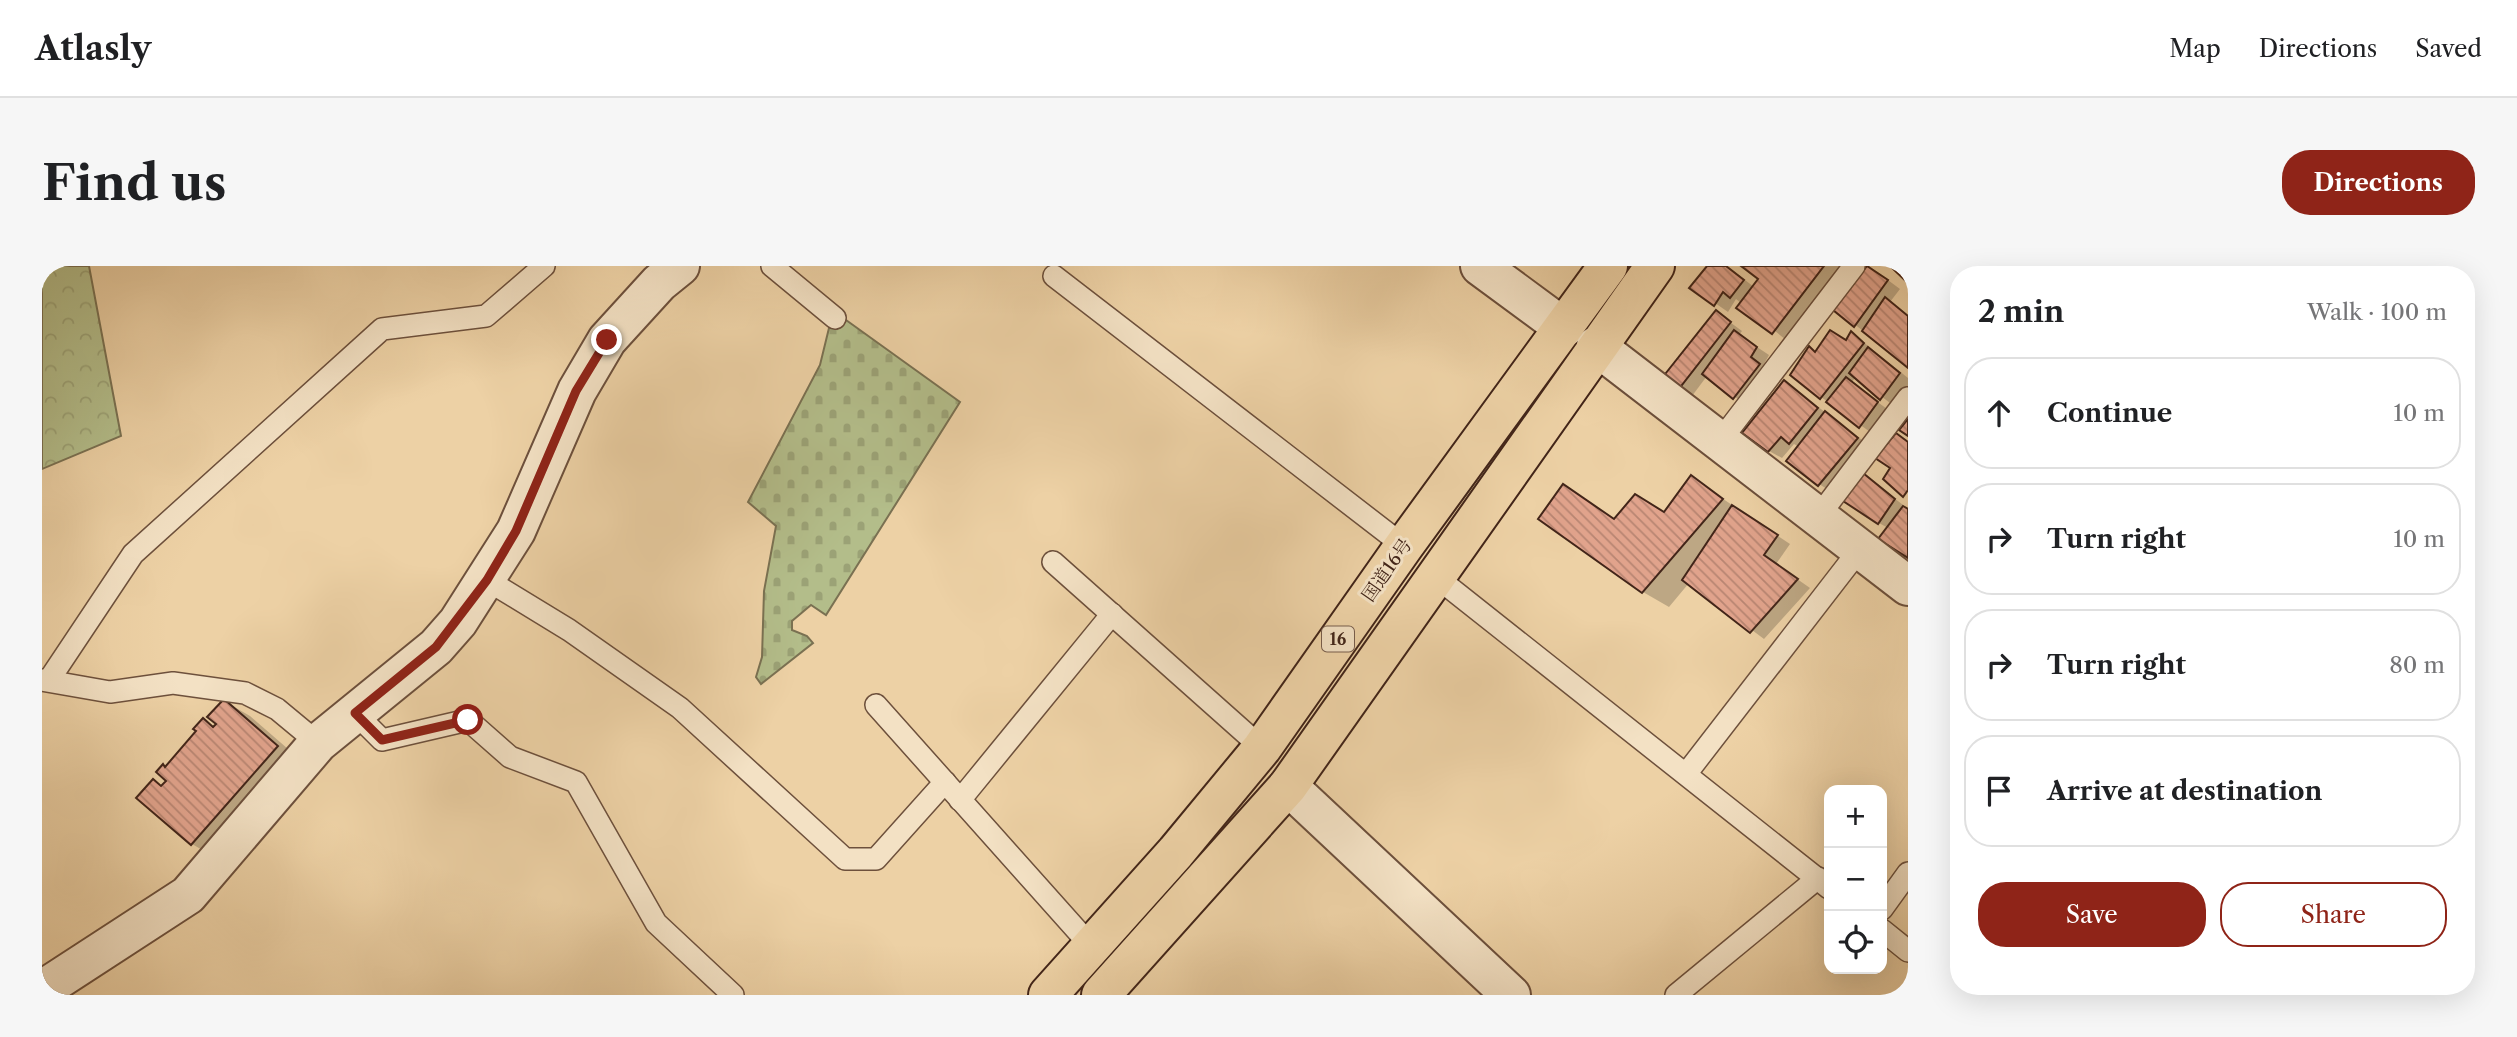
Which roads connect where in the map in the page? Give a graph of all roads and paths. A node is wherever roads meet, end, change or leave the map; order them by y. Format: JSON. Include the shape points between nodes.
{"nodes":[{"id":1,"x":544,"y":266,"type":"edge"},
{"id":2,"x":680,"y":266,"type":"edge"},
{"id":3,"x":772,"y":266,"type":"edge"},
{"id":4,"x":1480,"y":266,"type":"edge"},
{"id":5,"x":1608,"y":266,"type":"edge"},
{"id":6,"x":1655,"y":266,"type":"edge"},
{"id":7,"x":1854,"y":266,"type":"edge"},
{"id":8,"x":1054,"y":276,"type":"dead end"},
{"id":9,"x":835,"y":318,"type":"dead end"},
{"id":10,"x":1580,"y":337,"type":"junction"},
{"id":11,"x":1908,"y":398,"type":"edge"},
{"id":12,"x":1720,"y":441,"type":"junction"},
{"id":13,"x":1818,"y":517,"type":"junction"},
{"id":14,"x":1404,"y":546,"type":"junction"},
{"id":15,"x":1860,"y":549,"type":"junction"},
{"id":16,"x":1053,"y":562,"type":"dead end"},
{"id":17,"x":1435,"y":576,"type":"junction"},
{"id":18,"x":487,"y":580,"type":"junction"},
{"id":19,"x":1908,"y":586,"type":"edge"},
{"id":20,"x":1112,"y":614,"type":"junction"},
{"id":21,"x":46,"y":680,"type":"edge"},
{"id":22,"x":876,"y":705,"type":"dead end"},
{"id":23,"x":355,"y":713,"type":"junction"},
{"id":24,"x":318,"y":743,"type":"junction"},
{"id":25,"x":1262,"y":747,"type":"junction"},
{"id":26,"x":1686,"y":774,"type":"junction"},
{"id":27,"x":945,"y":782,"type":"junction"},
{"id":28,"x":1288,"y":786,"type":"junction"},
{"id":29,"x":960,"y":800,"type":"junction"},
{"id":30,"x":1908,"y":873,"type":"edge"},
{"id":31,"x":1824,"y":883,"type":"edge"},
{"id":32,"x":1887,"y":902,"type":"edge"},
{"id":33,"x":1887,"y":934,"type":"edge"},
{"id":34,"x":1091,"y":946,"type":"junction"},
{"id":35,"x":1908,"y":951,"type":"edge"},
{"id":36,"x":1117,"y":989,"type":"edge"},
{"id":37,"x":42,"y":990,"type":"edge"},
{"id":38,"x":733,"y":995,"type":"edge"},
{"id":39,"x":1048,"y":995,"type":"edge"},
{"id":40,"x":1511,"y":995,"type":"edge"},
{"id":41,"x":1676,"y":995,"type":"edge"}],
"edges":[{"from":1,"to":21,"type":"lane","via":[[486,316],[382,329],[133,554]]},
{"from":2,"to":18,"type":"street","via":[[607,340],[576,391],[516,531]]},
{"from":3,"to":9,"type":"lane"},
{"from":4,"to":10,"type":"street"},
{"from":5,"to":10,"type":"highway","name":"国道16号","number":"16"},
{"from":6,"to":10,"type":"highway","name":"国道16号","number":"16"},
{"from":7,"to":12,"type":"lane"},
{"from":8,"to":14,"type":"lane"},
{"from":10,"to":12,"type":"street"},
{"from":10,"to":14,"type":"highway","name":"国道16号","number":"16"},
{"from":10,"to":17,"type":"highway","name":"国道16号","number":"16"},
{"from":11,"to":13,"type":"lane"},
{"from":12,"to":13,"type":"street"},
{"from":13,"to":15,"type":"street"},
{"from":14,"to":25,"type":"highway","name":"国道16号","number":"16"},
{"from":15,"to":19,"type":"street"},
{"from":15,"to":26,"type":"lane"},
{"from":16,"to":20,"type":"lane"},
{"from":17,"to":26,"type":"lane"},
{"from":17,"to":28,"type":"highway","name":"国道16号","number":"16"},
{"from":18,"to":23,"type":"street","via":[[436,647]]},
{"from":18,"to":27,"type":"lane","via":[[569,630],[680,708],[845,859],[876,859]]},
{"from":20,"to":25,"type":"lane"},
{"from":20,"to":29,"type":"lane"},
{"from":21,"to":24,"type":"lane","via":[[110,692],[173,682],[245,693],[277,709]]},
{"from":22,"to":27,"type":"lane"},
{"from":23,"to":24,"type":"street"},
{"from":23,"to":38,"type":"lane","via":[[382,740],[468,720],[510,757],[576,782],[656,923]]},
{"from":24,"to":37,"type":"street","via":[[188,895]]},
{"from":25,"to":34,"type":"highway","name":"国道16号","number":"16"},
{"from":26,"to":31,"type":"lane"},
{"from":27,"to":29,"type":"lane"},
{"from":28,"to":36,"type":"highway","name":"国道16号","number":"16"},
{"from":28,"to":40,"type":"street"},
{"from":29,"to":34,"type":"lane"},
{"from":30,"to":32,"type":"lane"},
{"from":31,"to":41,"type":"lane"},
{"from":33,"to":35,"type":"lane"},
{"from":34,"to":39,"type":"highway","name":"国道16号","number":"16"}]}
